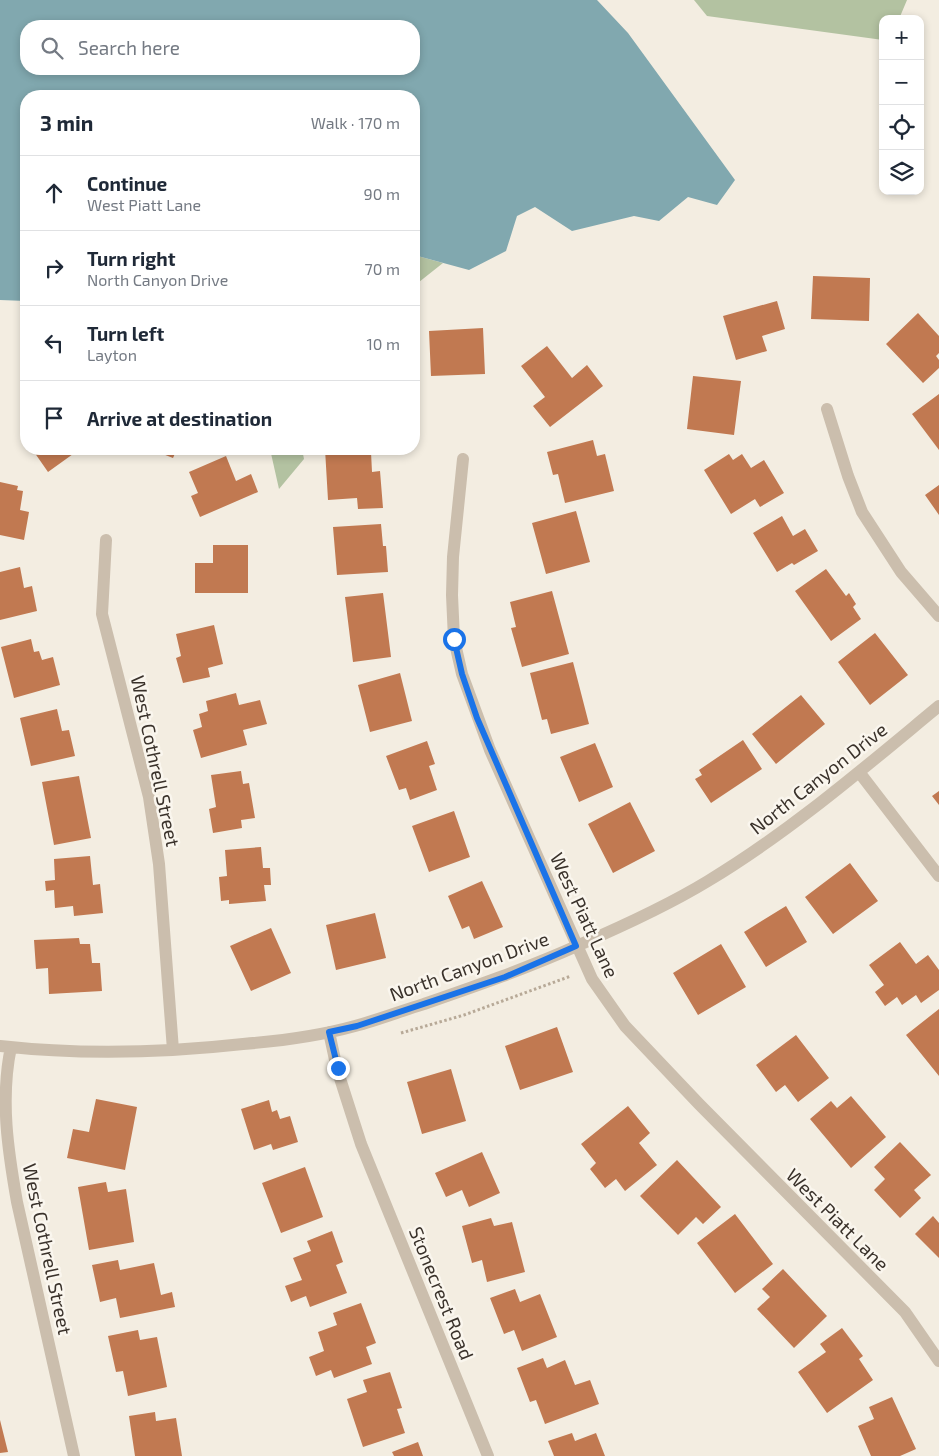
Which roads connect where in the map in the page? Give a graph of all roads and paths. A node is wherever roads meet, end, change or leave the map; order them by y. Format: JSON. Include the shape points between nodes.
{"nodes":[{"id":1,"x":827,"y":409,"type":"dead end"},
{"id":2,"x":463,"y":460,"type":"dead end"},
{"id":3,"x":106,"y":540,"type":"dead end"},
{"id":4,"x":939,"y":616,"type":"edge"},
{"id":5,"x":939,"y":706,"type":"edge"},
{"id":6,"x":859,"y":772,"type":"junction"},
{"id":7,"x":939,"y":876,"type":"edge"},
{"id":8,"x":576,"y":946,"type":"junction"},
{"id":9,"x":571,"y":976,"type":"dead end"},
{"id":10,"x":329,"y":1032,"type":"junction"},
{"id":11,"x":399,"y":1033,"type":"dead end"},
{"id":12,"x":6,"y":1047,"type":"edge"},
{"id":13,"x":173,"y":1050,"type":"junction"},
{"id":14,"x":939,"y":1360,"type":"edge"},
{"id":15,"x":74,"y":1456,"type":"edge"},
{"id":16,"x":488,"y":1456,"type":"edge"}],
"edges":[{"from":1,"to":4,"type":"street","via":[[862,512],[901,572]]},
{"from":2,"to":8,"type":"street","name":"West Piatt Lane","via":[[452,595],[454,639],[462,674],[490,750]]},
{"from":3,"to":13,"type":"street","name":"West Cothrell Street","via":[[102,614],[149,797],[159,864]]},
{"from":5,"to":6,"type":"street","name":"North Canyon Drive"},
{"from":6,"to":7,"type":"street"},
{"from":6,"to":8,"type":"street","name":"North Canyon Drive","via":[[708,881],[671,903]]},
{"from":8,"to":10,"type":"street","name":"North Canyon Drive","via":[[505,977],[357,1026]]},
{"from":8,"to":14,"type":"street","name":"West Piatt Lane","via":[[592,979],[625,1026],[905,1312]]},
{"from":9,"to":11,"type":"path","via":[[471,1013]]},
{"from":10,"to":13,"type":"street","name":"North Canyon Drive"},
{"from":10,"to":16,"type":"street","name":"Stonecrest Road","via":[[361,1144]]},
{"from":12,"to":13,"type":"street","name":"North Canyon Drive","via":[[79,1051]]},
{"from":12,"to":15,"type":"street","name":"West Cothrell Street","via":[[10,1160]]}]}
